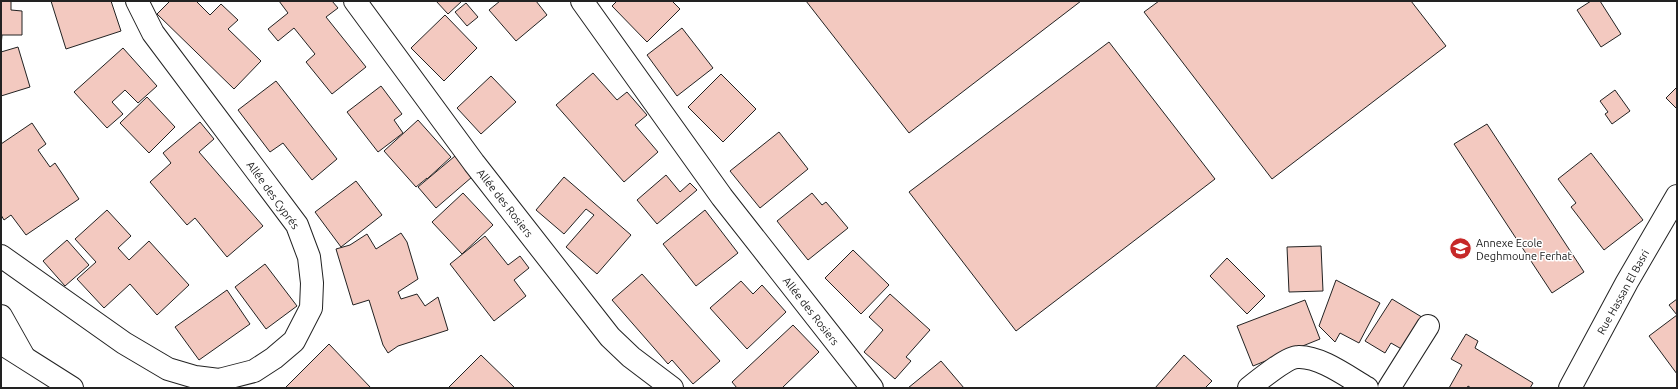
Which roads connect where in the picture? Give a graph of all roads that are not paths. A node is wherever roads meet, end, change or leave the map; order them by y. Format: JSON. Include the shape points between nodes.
{"nodes":[{"id":1,"x":137,"y":1,"type":"edge"},
{"id":2,"x":355,"y":1,"type":"edge"},
{"id":3,"x":582,"y":1,"type":"edge"},
{"id":4,"x":1677,"y":196,"type":"edge"},
{"id":5,"x":1,"y":256,"type":"edge"},
{"id":6,"x":1,"y":316,"type":"edge"},
{"id":7,"x":1428,"y":326,"type":"dead end"},
{"id":8,"x":1,"y":343,"type":"edge"},
{"id":9,"x":24,"y":357,"type":"junction"},
{"id":10,"x":72,"y":388,"type":"edge"},
{"id":11,"x":672,"y":388,"type":"edge"},
{"id":12,"x":872,"y":388,"type":"edge"},
{"id":13,"x":1249,"y":388,"type":"edge"},
{"id":14,"x":1367,"y":388,"type":"edge"},
{"id":15,"x":1389,"y":388,"type":"edge"},
{"id":16,"x":1570,"y":388,"type":"edge"}],
"edges":[{"from":1,"to":5,"type":"street","name":"Allée des Cyprés","via":[[153,34],[297,225],[309,257],[312,283],[311,308],[294,341],[254,371],[219,380],[195,377],[168,369],[124,343]]},
{"from":2,"to":11,"type":"street","name":"Allée des Rosiers","via":[[474,163],[610,337],[631,357]]},
{"from":3,"to":12,"type":"street","name":"Allée des Rosiers","via":[[722,197]]},
{"from":4,"to":16,"type":"street","name":"Rue Hassan El Basri"},
{"from":6,"to":9,"type":"street"},
{"from":7,"to":15,"type":"street"},
{"from":8,"to":9,"type":"street"},
{"from":9,"to":10,"type":"street"},
{"from":13,"to":14,"type":"street","via":[[1269,372],[1296,357],[1318,360]]}]}
